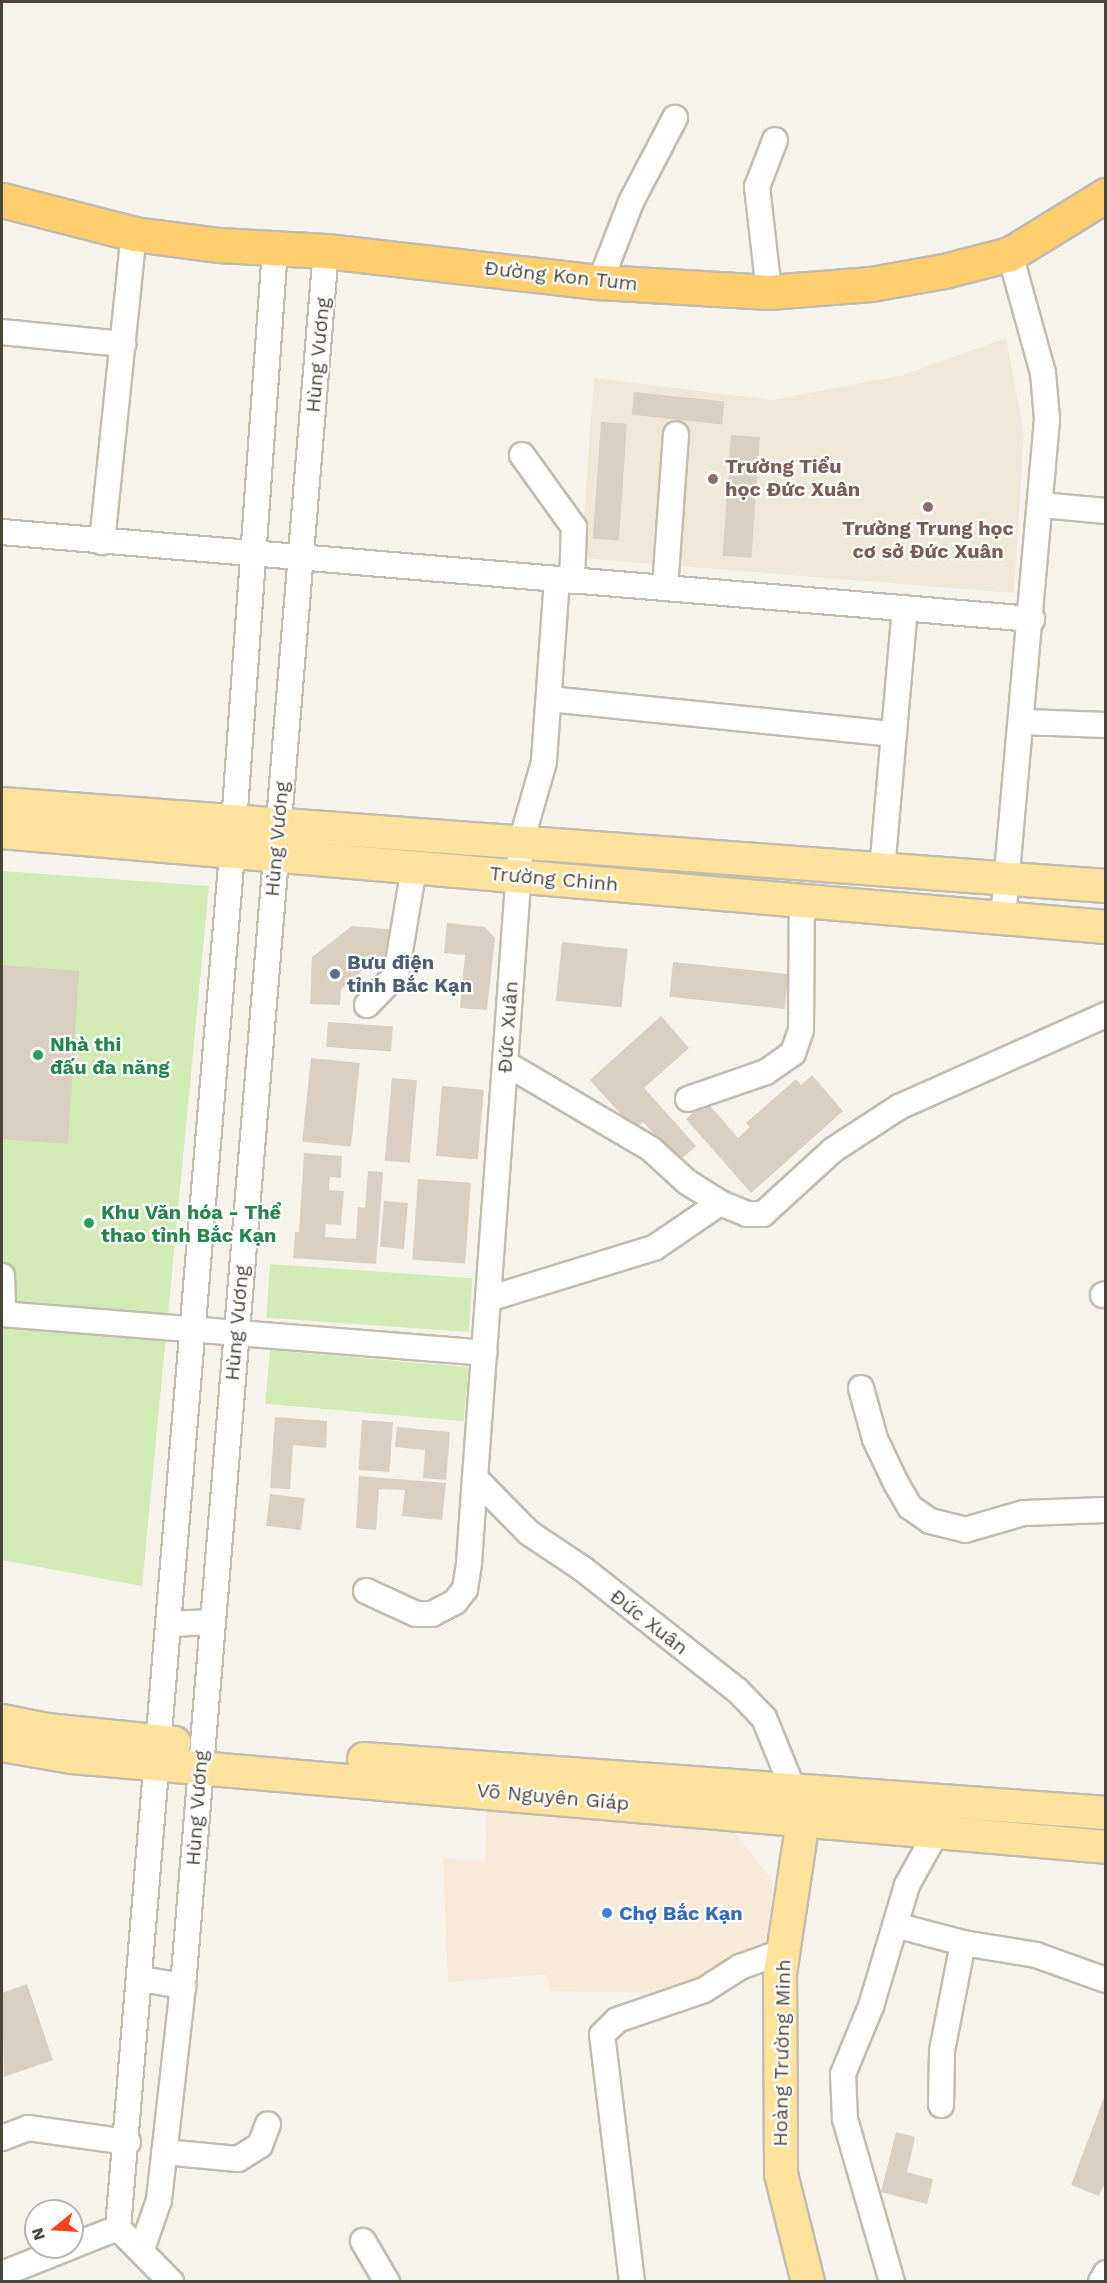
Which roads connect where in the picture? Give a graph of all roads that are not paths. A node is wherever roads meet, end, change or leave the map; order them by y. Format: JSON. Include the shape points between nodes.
{"nodes":[{"id":1,"x":675,"y":118,"type":"dead end"},
{"id":2,"x":775,"y":140,"type":"dead end"},
{"id":3,"x":1106,"y":195,"type":"edge"},
{"id":4,"x":2,"y":200,"type":"edge"},
{"id":5,"x":134,"y":234,"type":"junction"},
{"id":6,"x":275,"y":249,"type":"junction"},
{"id":7,"x":326,"y":251,"type":"junction"},
{"id":8,"x":1010,"y":254,"type":"junction"},
{"id":9,"x":600,"y":282,"type":"junction"},
{"id":10,"x":768,"y":292,"type":"junction"},
{"id":11,"x":2,"y":332,"type":"edge"},
{"id":12,"x":123,"y":344,"type":"junction"},
{"id":13,"x":676,"y":434,"type":"dead end"},
{"id":14,"x":522,"y":455,"type":"dead end"},
{"id":15,"x":1040,"y":505,"type":"junction"},
{"id":16,"x":1106,"y":511,"type":"edge"},
{"id":17,"x":2,"y":532,"type":"edge"},
{"id":18,"x":102,"y":542,"type":"junction"},
{"id":19,"x":253,"y":554,"type":"junction"},
{"id":20,"x":300,"y":558,"type":"junction"},
{"id":21,"x":565,"y":580,"type":"junction"},
{"id":22,"x":664,"y":588,"type":"junction"},
{"id":23,"x":905,"y":608,"type":"junction"},
{"id":24,"x":1032,"y":619,"type":"junction"},
{"id":25,"x":549,"y":699,"type":"junction"},
{"id":26,"x":1022,"y":722,"type":"junction"},
{"id":27,"x":1106,"y":725,"type":"edge"},
{"id":28,"x":894,"y":734,"type":"junction"},
{"id":29,"x":2,"y":804,"type":"edge"},
{"id":30,"x":234,"y":820,"type":"junction"},
{"id":31,"x":277,"y":824,"type":"junction"},
{"id":32,"x":2,"y":832,"type":"edge"},
{"id":33,"x":521,"y":842,"type":"junction"},
{"id":34,"x":232,"y":852,"type":"junction"},
{"id":35,"x":276,"y":856,"type":"junction"},
{"id":36,"x":805,"y":864,"type":"junction"},
{"id":37,"x":414,"y":868,"type":"junction"},
{"id":38,"x":882,"y":870,"type":"junction"},
{"id":39,"x":519,"y":876,"type":"junction"},
{"id":40,"x":1006,"y":879,"type":"junction"},
{"id":41,"x":1106,"y":886,"type":"edge"},
{"id":42,"x":802,"y":901,"type":"junction"},
{"id":43,"x":1003,"y":918,"type":"junction"},
{"id":44,"x":1106,"y":927,"type":"edge"},
{"id":45,"x":367,"y":1005,"type":"dead end"},
{"id":46,"x":1106,"y":1015,"type":"edge"},
{"id":47,"x":505,"y":1064,"type":"junction"},
{"id":48,"x":688,"y":1099,"type":"dead end"},
{"id":49,"x":720,"y":1203,"type":"junction"},
{"id":50,"x":2,"y":1276,"type":"edge"},
{"id":51,"x":488,"y":1299,"type":"junction"},
{"id":52,"x":2,"y":1314,"type":"edge"},
{"id":53,"x":193,"y":1332,"type":"junction"},
{"id":54,"x":236,"y":1335,"type":"junction"},
{"id":55,"x":484,"y":1353,"type":"junction"},
{"id":56,"x":861,"y":1388,"type":"dead end"},
{"id":57,"x":475,"y":1478,"type":"junction"},
{"id":58,"x":1106,"y":1510,"type":"edge"},
{"id":59,"x":366,"y":1591,"type":"dead end"},
{"id":60,"x":212,"y":1622,"type":"junction"},
{"id":61,"x":169,"y":1624,"type":"junction"},
{"id":62,"x":2,"y":1721,"type":"edge"},
{"id":63,"x":2,"y":1745,"type":"edge"},
{"id":64,"x":159,"y":1752,"type":"junction"},
{"id":65,"x":201,"y":1756,"type":"junction"},
{"id":66,"x":793,"y":1789,"type":"junction"},
{"id":67,"x":1106,"y":1813,"type":"edge"},
{"id":68,"x":803,"y":1820,"type":"junction"},
{"id":69,"x":936,"y":1833,"type":"junction"},
{"id":70,"x":1106,"y":1847,"type":"edge"},
{"id":71,"x":895,"y":1925,"type":"junction"},
{"id":72,"x":963,"y":1943,"type":"junction"},
{"id":73,"x":784,"y":1951,"type":"junction"},
{"id":74,"x":141,"y":1979,"type":"junction"},
{"id":75,"x":1106,"y":1980,"type":"edge"},
{"id":76,"x":183,"y":1986,"type":"junction"},
{"id":77,"x":941,"y":2105,"type":"dead end"},
{"id":78,"x":268,"y":2124,"type":"dead end"},
{"id":79,"x":2,"y":2138,"type":"edge"},
{"id":80,"x":128,"y":2142,"type":"junction"},
{"id":81,"x":164,"y":2152,"type":"junction"},
{"id":82,"x":118,"y":2228,"type":"junction"},
{"id":83,"x":363,"y":2241,"type":"dead end"},
{"id":84,"x":84,"y":2242,"type":"edge"},
{"id":85,"x":142,"y":2248,"type":"junction"},
{"id":86,"x":40,"y":2259,"type":"edge"},
{"id":87,"x":1106,"y":2273,"type":"edge"},
{"id":88,"x":2,"y":2274,"type":"edge"},
{"id":89,"x":171,"y":2282,"type":"edge"},
{"id":90,"x":387,"y":2282,"type":"edge"},
{"id":91,"x":632,"y":2282,"type":"edge"},
{"id":92,"x":808,"y":2282,"type":"edge"},
{"id":93,"x":892,"y":2282,"type":"edge"},
{"id":94,"x":1101,"y":2282,"type":"edge"}],
"edges":[{"from":1,"to":9,"type":"street","via":[[631,202]]},
{"from":2,"to":10,"type":"street","via":[[757,187]]},
{"from":3,"to":8,"type":"highway","name":"Đường Kon Tum"},
{"from":4,"to":5,"type":"highway","name":"Đường Kon Tum"},
{"from":5,"to":6,"type":"highway","name":"Đường Kon Tum"},
{"from":5,"to":12,"type":"street"},
{"from":6,"to":7,"type":"highway","name":"Đường Kon Tum"},
{"from":6,"to":19,"type":"street"},
{"from":7,"to":9,"type":"highway","name":"Đường Kon Tum"},
{"from":7,"to":20,"type":"street","name":"Hùng Vương"},
{"from":8,"to":10,"type":"highway","name":"Đường Kon Tum","via":[[871,284]]},
{"from":8,"to":15,"type":"street","via":[[1043,373],[1047,419]]},
{"from":9,"to":10,"type":"highway","name":"Đường Kon Tum"},
{"from":11,"to":12,"type":"street"},
{"from":12,"to":18,"type":"street"},
{"from":13,"to":22,"type":"street"},
{"from":14,"to":21,"type":"street","name":"Đức Xuân","via":[[574,527]]},
{"from":15,"to":16,"type":"street"},
{"from":15,"to":24,"type":"street"},
{"from":17,"to":18,"type":"street"},
{"from":18,"to":19,"type":"street"},
{"from":19,"to":20,"type":"street"},
{"from":19,"to":30,"type":"street"},
{"from":20,"to":21,"type":"street"},
{"from":20,"to":31,"type":"street","name":"Hùng Vương"},
{"from":21,"to":22,"type":"street"},
{"from":21,"to":25,"type":"street","name":"Đức Xuân"},
{"from":22,"to":23,"type":"street"},
{"from":23,"to":24,"type":"street"},
{"from":23,"to":28,"type":"street"},
{"from":24,"to":26,"type":"street"},
{"from":25,"to":28,"type":"street"},
{"from":25,"to":33,"type":"street","name":"Đức Xuân","via":[[544,762]]},
{"from":26,"to":27,"type":"street"},
{"from":26,"to":40,"type":"street"},
{"from":28,"to":38,"type":"street"},
{"from":29,"to":30,"type":"main road","name":"Trường Chinh"},
{"from":30,"to":31,"type":"main road","name":"Trường Chinh"},
{"from":30,"to":34,"type":"street"},
{"from":31,"to":33,"type":"main road","name":"Trường Chinh"},
{"from":31,"to":35,"type":"street","name":"Hùng Vương"},
{"from":32,"to":34,"type":"main road","name":"Trường Chinh"},
{"from":33,"to":36,"type":"main road","name":"Trường Chinh"},
{"from":33,"to":39,"type":"street","name":"Đức Xuân"},
{"from":34,"to":35,"type":"main road","name":"Trường Chinh"},
{"from":34,"to":53,"type":"street"},
{"from":35,"to":37,"type":"main road","name":"Trường Chinh"},
{"from":35,"to":54,"type":"street","name":"Hùng Vương"},
{"from":36,"to":38,"type":"main road","name":"Trường Chinh"},
{"from":36,"to":42,"type":"main road"},
{"from":37,"to":39,"type":"main road","name":"Trường Chinh"},
{"from":37,"to":45,"type":"street","via":[[396,975]]},
{"from":38,"to":40,"type":"main road","name":"Trường Chinh"},
{"from":39,"to":42,"type":"main road","name":"Trường Chinh"},
{"from":39,"to":47,"type":"street","name":"Đức Xuân"},
{"from":40,"to":41,"type":"main road","name":"Trường Chinh"},
{"from":40,"to":43,"type":"street"},
{"from":42,"to":43,"type":"main road","name":"Trường Chinh"},
{"from":42,"to":48,"type":"street","via":[[801,1030],[793,1053],[766,1072]]},
{"from":43,"to":44,"type":"main road","name":"Trường Chinh"},
{"from":46,"to":49,"type":"street","via":[[899,1107],[833,1150],[764,1214],[747,1214]]},
{"from":47,"to":49,"type":"street","via":[[651,1149],[687,1182]]},
{"from":47,"to":51,"type":"street","name":"Đức Xuân"},
{"from":49,"to":51,"type":"street","via":[[654,1248]]},
{"from":50,"to":52,"type":"street"},
{"from":51,"to":55,"type":"street","name":"Đức Xuân"},
{"from":52,"to":53,"type":"street"},
{"from":53,"to":54,"type":"street"},
{"from":53,"to":61,"type":"street"},
{"from":54,"to":55,"type":"street"},
{"from":54,"to":60,"type":"street","name":"Hùng Vương"},
{"from":55,"to":57,"type":"street","name":"Đức Xuân"},
{"from":56,"to":58,"type":"street","via":[[875,1439],[896,1483],[910,1507],[930,1521],[965,1530],[1023,1513]]},
{"from":57,"to":59,"type":"street","name":"Đức Xuân","via":[[465,1589],[455,1602],[432,1614],[416,1614]]},
{"from":57,"to":66,"type":"street","name":"Đức Xuân","via":[[529,1533],[582,1569],[737,1690],[764,1718]]},
{"from":60,"to":61,"type":"street"},
{"from":60,"to":65,"type":"street","name":"Hùng Vương"},
{"from":61,"to":64,"type":"street"},
{"from":62,"to":64,"type":"main road","name":"Võ Nguyên Giáp"},
{"from":63,"to":64,"type":"main road","name":"Võ Nguyên Giáp","via":[[72,1757]]},
{"from":64,"to":65,"type":"main road","name":"Võ Nguyên Giáp"},
{"from":64,"to":74,"type":"street"},
{"from":65,"to":66,"type":"main road","name":"Võ Nguyên Giáp"},
{"from":65,"to":68,"type":"main road","name":"Võ Nguyên Giáp"},
{"from":65,"to":76,"type":"street","name":"Hùng Vương"},
{"from":66,"to":67,"type":"main road","name":"Võ Nguyên Giáp"},
{"from":66,"to":68,"type":"main road","name":"Hoàng Trường Minh"},
{"from":68,"to":69,"type":"main road","name":"Võ Nguyên Giáp"},
{"from":68,"to":73,"type":"main road","name":"Hoàng Trường Minh"},
{"from":69,"to":70,"type":"main road","name":"Võ Nguyên Giáp"},
{"from":69,"to":71,"type":"street","via":[[915,1866]]},
{"from":71,"to":72,"type":"street"},
{"from":71,"to":93,"type":"street","via":[[871,2006],[843,2074],[845,2119]]},
{"from":72,"to":75,"type":"street","via":[[1036,1955]]},
{"from":72,"to":77,"type":"street","via":[[942,2050]]},
{"from":73,"to":91,"type":"street","via":[[740,1967],[704,1990],[617,2019],[602,2035]]},
{"from":73,"to":92,"type":"main road","name":"Hoàng Trường Minh","via":[[780,1973],[781,2174]]},
{"from":74,"to":76,"type":"street"},
{"from":74,"to":80,"type":"street"},
{"from":76,"to":81,"type":"street","name":"Hùng Vương"},
{"from":78,"to":81,"type":"street","via":[[260,2145],[238,2158]]},
{"from":79,"to":80,"type":"street","via":[[28,2128]]},
{"from":80,"to":82,"type":"street"},
{"from":81,"to":85,"type":"street","name":"Hùng Vương","via":[[159,2200]]},
{"from":82,"to":84,"type":"street"},
{"from":82,"to":85,"type":"street"},
{"from":83,"to":90,"type":"street"},
{"from":85,"to":89,"type":"street"},
{"from":86,"to":88,"type":"street"},
{"from":87,"to":94,"type":"street"}]}
